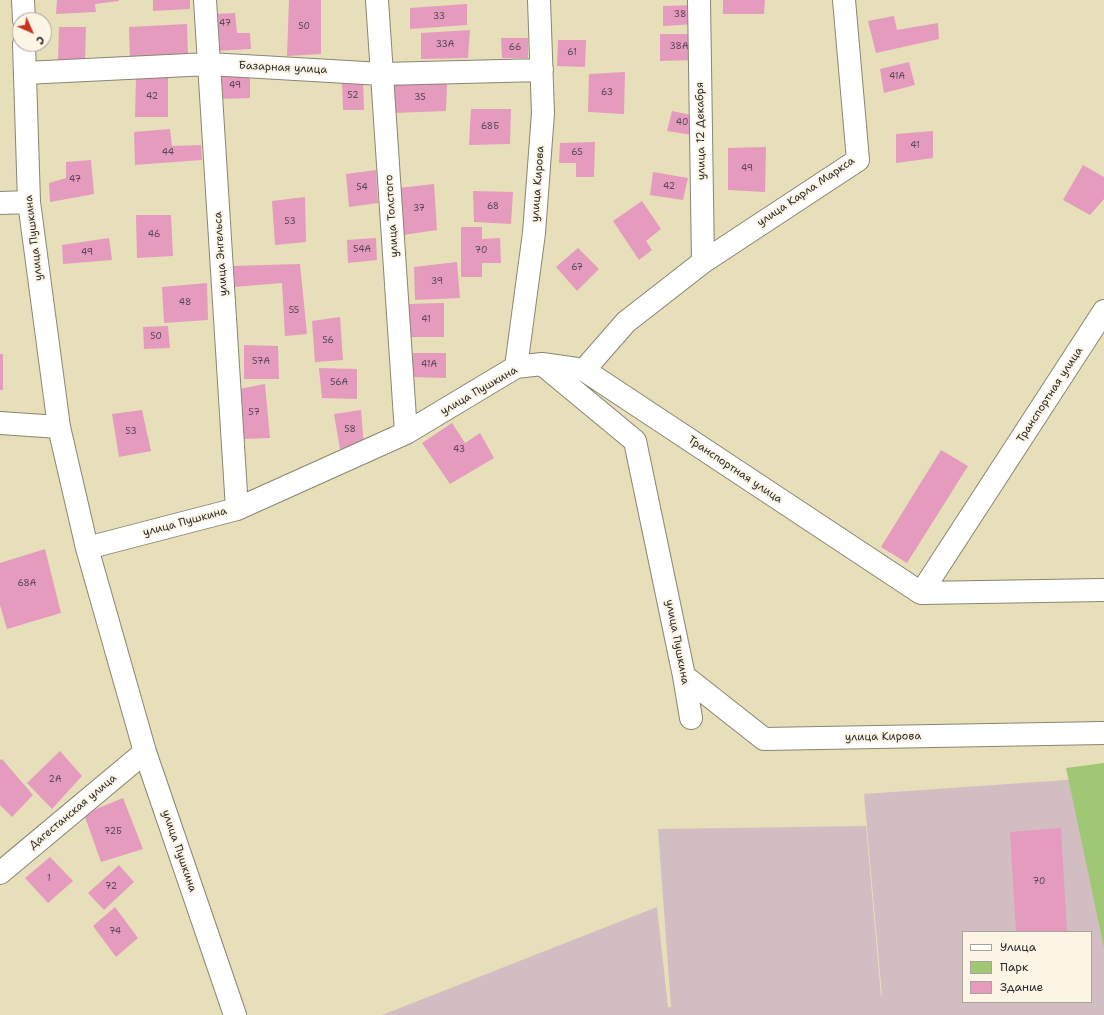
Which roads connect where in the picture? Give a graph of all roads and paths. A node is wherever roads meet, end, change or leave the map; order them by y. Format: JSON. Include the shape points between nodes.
{"nodes":[{"id":1,"x":23,"y":0,"type":"edge"},
{"id":2,"x":204,"y":0,"type":"edge"},
{"id":3,"x":377,"y":0,"type":"edge"},
{"id":4,"x":539,"y":0,"type":"edge"},
{"id":5,"x":699,"y":0,"type":"edge"},
{"id":6,"x":844,"y":0,"type":"edge"},
{"id":7,"x":24,"y":12,"type":"edge"},
{"id":8,"x":24,"y":52,"type":"edge"},
{"id":9,"x":209,"y":64,"type":"junction"},
{"id":10,"x":542,"y":70,"type":"junction"},
{"id":11,"x":25,"y":73,"type":"junction"},
{"id":12,"x":382,"y":74,"type":"junction"},
{"id":13,"x":29,"y":202,"type":"junction"},
{"id":14,"x":0,"y":203,"type":"edge"},
{"id":15,"x":703,"y":262,"type":"junction"},
{"id":16,"x":1103,"y":315,"type":"edge"},
{"id":17,"x":542,"y":364,"type":"junction"},
{"id":18,"x":516,"y":367,"type":"junction"},
{"id":19,"x":584,"y":370,"type":"junction"},
{"id":20,"x":0,"y":423,"type":"edge"},
{"id":21,"x":59,"y":427,"type":"junction"},
{"id":22,"x":406,"y":433,"type":"junction"},
{"id":23,"x":238,"y":509,"type":"junction"},
{"id":24,"x":86,"y":548,"type":"junction"},
{"id":25,"x":1104,"y":590,"type":"edge"},
{"id":26,"x":921,"y":593,"type":"junction"},
{"id":27,"x":684,"y":676,"type":"junction"},
{"id":28,"x":691,"y":718,"type":"dead end"},
{"id":29,"x":1104,"y":733,"type":"edge"},
{"id":30,"x":145,"y":752,"type":"junction"},
{"id":31,"x":0,"y":873,"type":"edge"},
{"id":32,"x":235,"y":1015,"type":"edge"}],
"edges":[{"from":1,"to":7,"type":"street"},
{"from":2,"to":9,"type":"street","name":"улица Энгельса"},
{"from":3,"to":12,"type":"street","name":"улица Толстого"},
{"from":4,"to":10,"type":"street","name":"улица Кирова"},
{"from":5,"to":15,"type":"street","name":"улица 12 Декабря"},
{"from":6,"to":15,"type":"street","name":"улица Карла Маркса","via":[[858,160]]},
{"from":8,"to":11,"type":"street","name":"улица Пушкина"},
{"from":9,"to":11,"type":"street","name":"Базарная улица"},
{"from":9,"to":12,"type":"street","name":"Базарная улица"},
{"from":9,"to":23,"type":"street","name":"улица Энгельса"},
{"from":10,"to":12,"type":"street","name":"Базарная улица"},
{"from":10,"to":18,"type":"street","name":"улица Кирова","via":[[543,113],[534,233]]},
{"from":11,"to":13,"type":"street","name":"улица Пушкина"},
{"from":12,"to":22,"type":"street","name":"улица Толстого"},
{"from":13,"to":14,"type":"street"},
{"from":13,"to":21,"type":"street","name":"улица Пушкина"},
{"from":15,"to":19,"type":"street","via":[[626,322]]},
{"from":16,"to":26,"type":"street","name":"Транспортная улица"},
{"from":17,"to":18,"type":"street","name":"улица Пушкина"},
{"from":17,"to":19,"type":"street","name":"Транспортная улица"},
{"from":17,"to":27,"type":"street","name":"улица Пушкина","via":[[635,441]]},
{"from":18,"to":22,"type":"street","name":"улица Пушкина"},
{"from":19,"to":26,"type":"street","name":"Транспортная улица"},
{"from":20,"to":21,"type":"street"},
{"from":21,"to":24,"type":"street","name":"улица Пушкина"},
{"from":22,"to":23,"type":"street","name":"улица Пушкина"},
{"from":23,"to":24,"type":"street","name":"улица Пушкина"},
{"from":24,"to":30,"type":"street","name":"улица Пушкина"},
{"from":25,"to":26,"type":"street"},
{"from":27,"to":28,"type":"street","name":"улица Пушкина"},
{"from":27,"to":29,"type":"street","name":"улица Кирова","via":[[764,740]]},
{"from":30,"to":31,"type":"street","name":"Дагестанская улица"},
{"from":30,"to":32,"type":"street","name":"улица Пушкина"}]}
